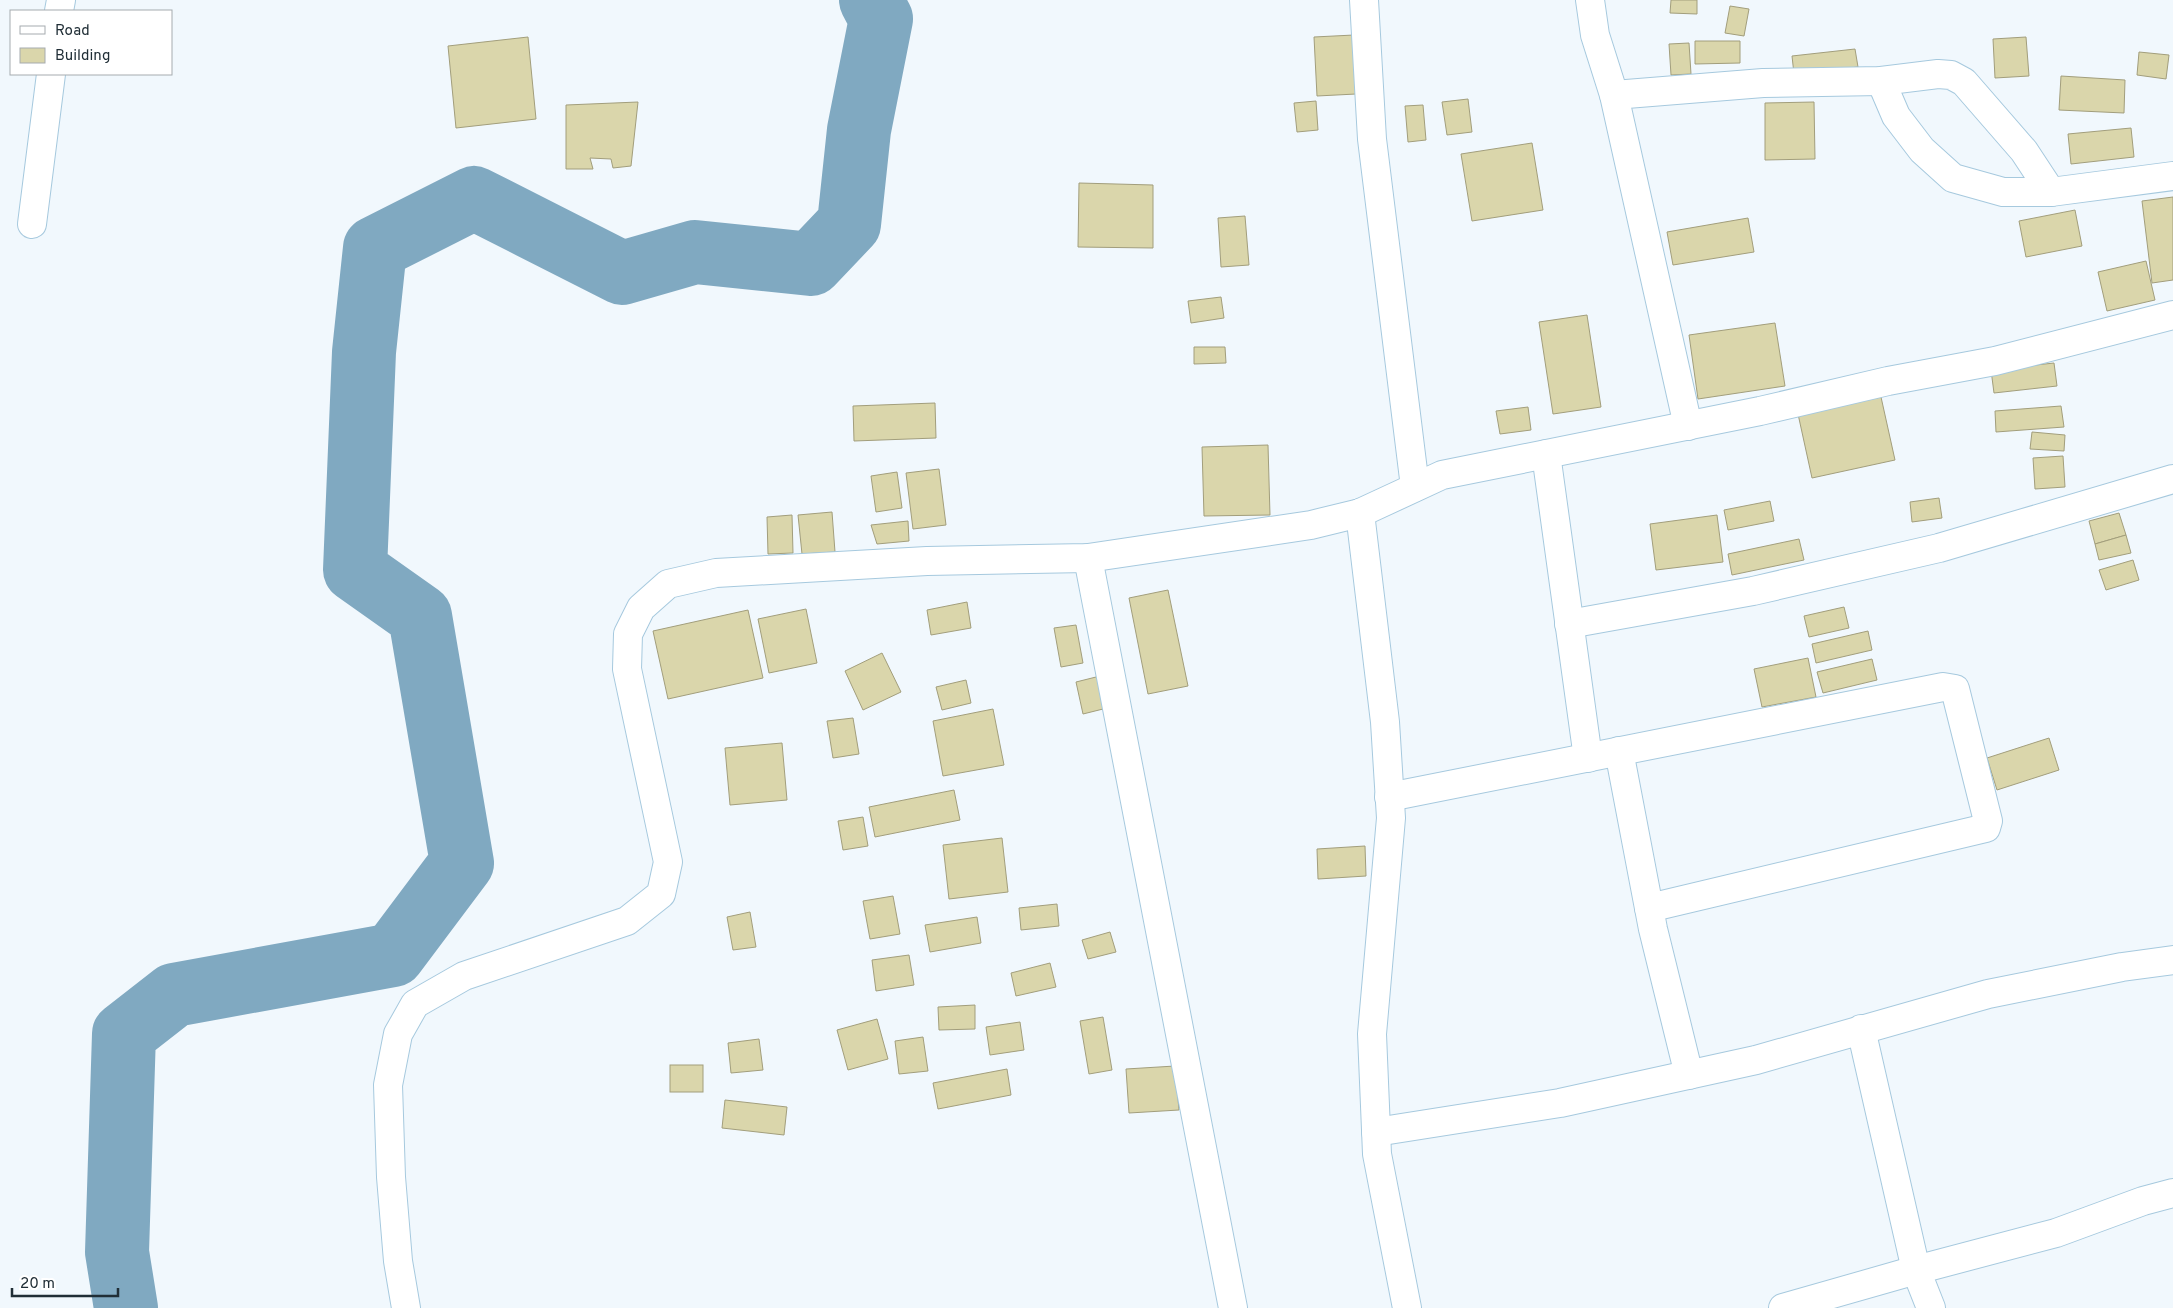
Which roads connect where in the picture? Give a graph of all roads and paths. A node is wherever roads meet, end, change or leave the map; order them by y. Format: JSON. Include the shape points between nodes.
{"nodes":[{"id":1,"x":1364,"y":0,"type":"edge"},
{"id":2,"x":1590,"y":0,"type":"edge"},
{"id":3,"x":52,"y":75,"type":"edge"},
{"id":4,"x":1881,"y":81,"type":"junction"},
{"id":5,"x":1614,"y":95,"type":"junction"},
{"id":6,"x":2173,"y":176,"type":"edge"},
{"id":7,"x":2050,"y":192,"type":"junction"},
{"id":8,"x":32,"y":224,"type":"dead end"},
{"id":9,"x":2173,"y":315,"type":"edge"},
{"id":10,"x":1688,"y":426,"type":"junction"},
{"id":11,"x":1546,"y":454,"type":"junction"},
{"id":12,"x":2173,"y":479,"type":"edge"},
{"id":13,"x":1415,"y":487,"type":"junction"},
{"id":14,"x":1360,"y":512,"type":"junction"},
{"id":15,"x":1088,"y":558,"type":"junction"},
{"id":16,"x":1569,"y":624,"type":"junction"},
{"id":17,"x":1620,"y":751,"type":"junction"},
{"id":18,"x":1588,"y":758,"type":"junction"},
{"id":19,"x":1389,"y":797,"type":"junction"},
{"id":20,"x":1649,"y":908,"type":"junction"},
{"id":21,"x":2173,"y":960,"type":"edge"},
{"id":22,"x":1861,"y":1029,"type":"junction"},
{"id":23,"x":1689,"y":1075,"type":"junction"},
{"id":24,"x":1376,"y":1132,"type":"junction"},
{"id":25,"x":2173,"y":1193,"type":"edge"},
{"id":26,"x":1916,"y":1270,"type":"junction"},
{"id":27,"x":406,"y":1308,"type":"edge"},
{"id":28,"x":1233,"y":1308,"type":"edge"},
{"id":29,"x":1406,"y":1308,"type":"edge"},
{"id":30,"x":1783,"y":1308,"type":"edge"},
{"id":31,"x":1931,"y":1308,"type":"edge"}],
"edges":[{"from":1,"to":13,"type":"street","via":[[1372,139]]},
{"from":2,"to":5,"type":"street","via":[[1595,35]]},
{"from":3,"to":8,"type":"street"},
{"from":4,"to":5,"type":"street","via":[[1763,83]]},
{"from":4,"to":7,"type":"street","via":[[1896,116],[1922,150],[1953,178],[2003,192]]},
{"from":4,"to":7,"type":"street","via":[[1938,74],[1951,75],[1964,82],[2024,151]]},
{"from":5,"to":10,"type":"street"},
{"from":6,"to":7,"type":"street"},
{"from":9,"to":10,"type":"street","via":[[1995,360]]},
{"from":10,"to":11,"type":"street"},
{"from":11,"to":13,"type":"street","via":[[1442,475]]},
{"from":11,"to":16,"type":"street"},
{"from":12,"to":16,"type":"street","via":[[1930,550],[1753,592]]},
{"from":13,"to":14,"type":"street"},
{"from":14,"to":15,"type":"street","via":[[1311,525]]},
{"from":14,"to":19,"type":"street","via":[[1385,722]]},
{"from":15,"to":27,"type":"street","via":[[927,561],[716,573],[668,584],[641,608],[628,634],[627,669],[668,862],[661,894],[627,921],[464,976],[416,1004],[398,1034],[388,1086],[391,1177],[398,1261]]},
{"from":15,"to":28,"type":"street"},
{"from":16,"to":18,"type":"street"},
{"from":17,"to":18,"type":"street"},
{"from":17,"to":20,"type":"street"},
{"from":17,"to":20,"type":"street","via":[[1949,687],[1957,693],[1988,821],[1983,830]]},
{"from":18,"to":19,"type":"street"},
{"from":19,"to":24,"type":"street","via":[[1391,818],[1372,1034]]},
{"from":20,"to":23,"type":"street"},
{"from":21,"to":22,"type":"street","via":[[1988,994]]},
{"from":22,"to":23,"type":"street","via":[[1756,1060]]},
{"from":22,"to":26,"type":"street"},
{"from":23,"to":24,"type":"street","via":[[1560,1103]]},
{"from":24,"to":29,"type":"street","via":[[1377,1154]]},
{"from":25,"to":26,"type":"street","via":[[2056,1233]]},
{"from":26,"to":30,"type":"street"},
{"from":26,"to":31,"type":"street"}]}
